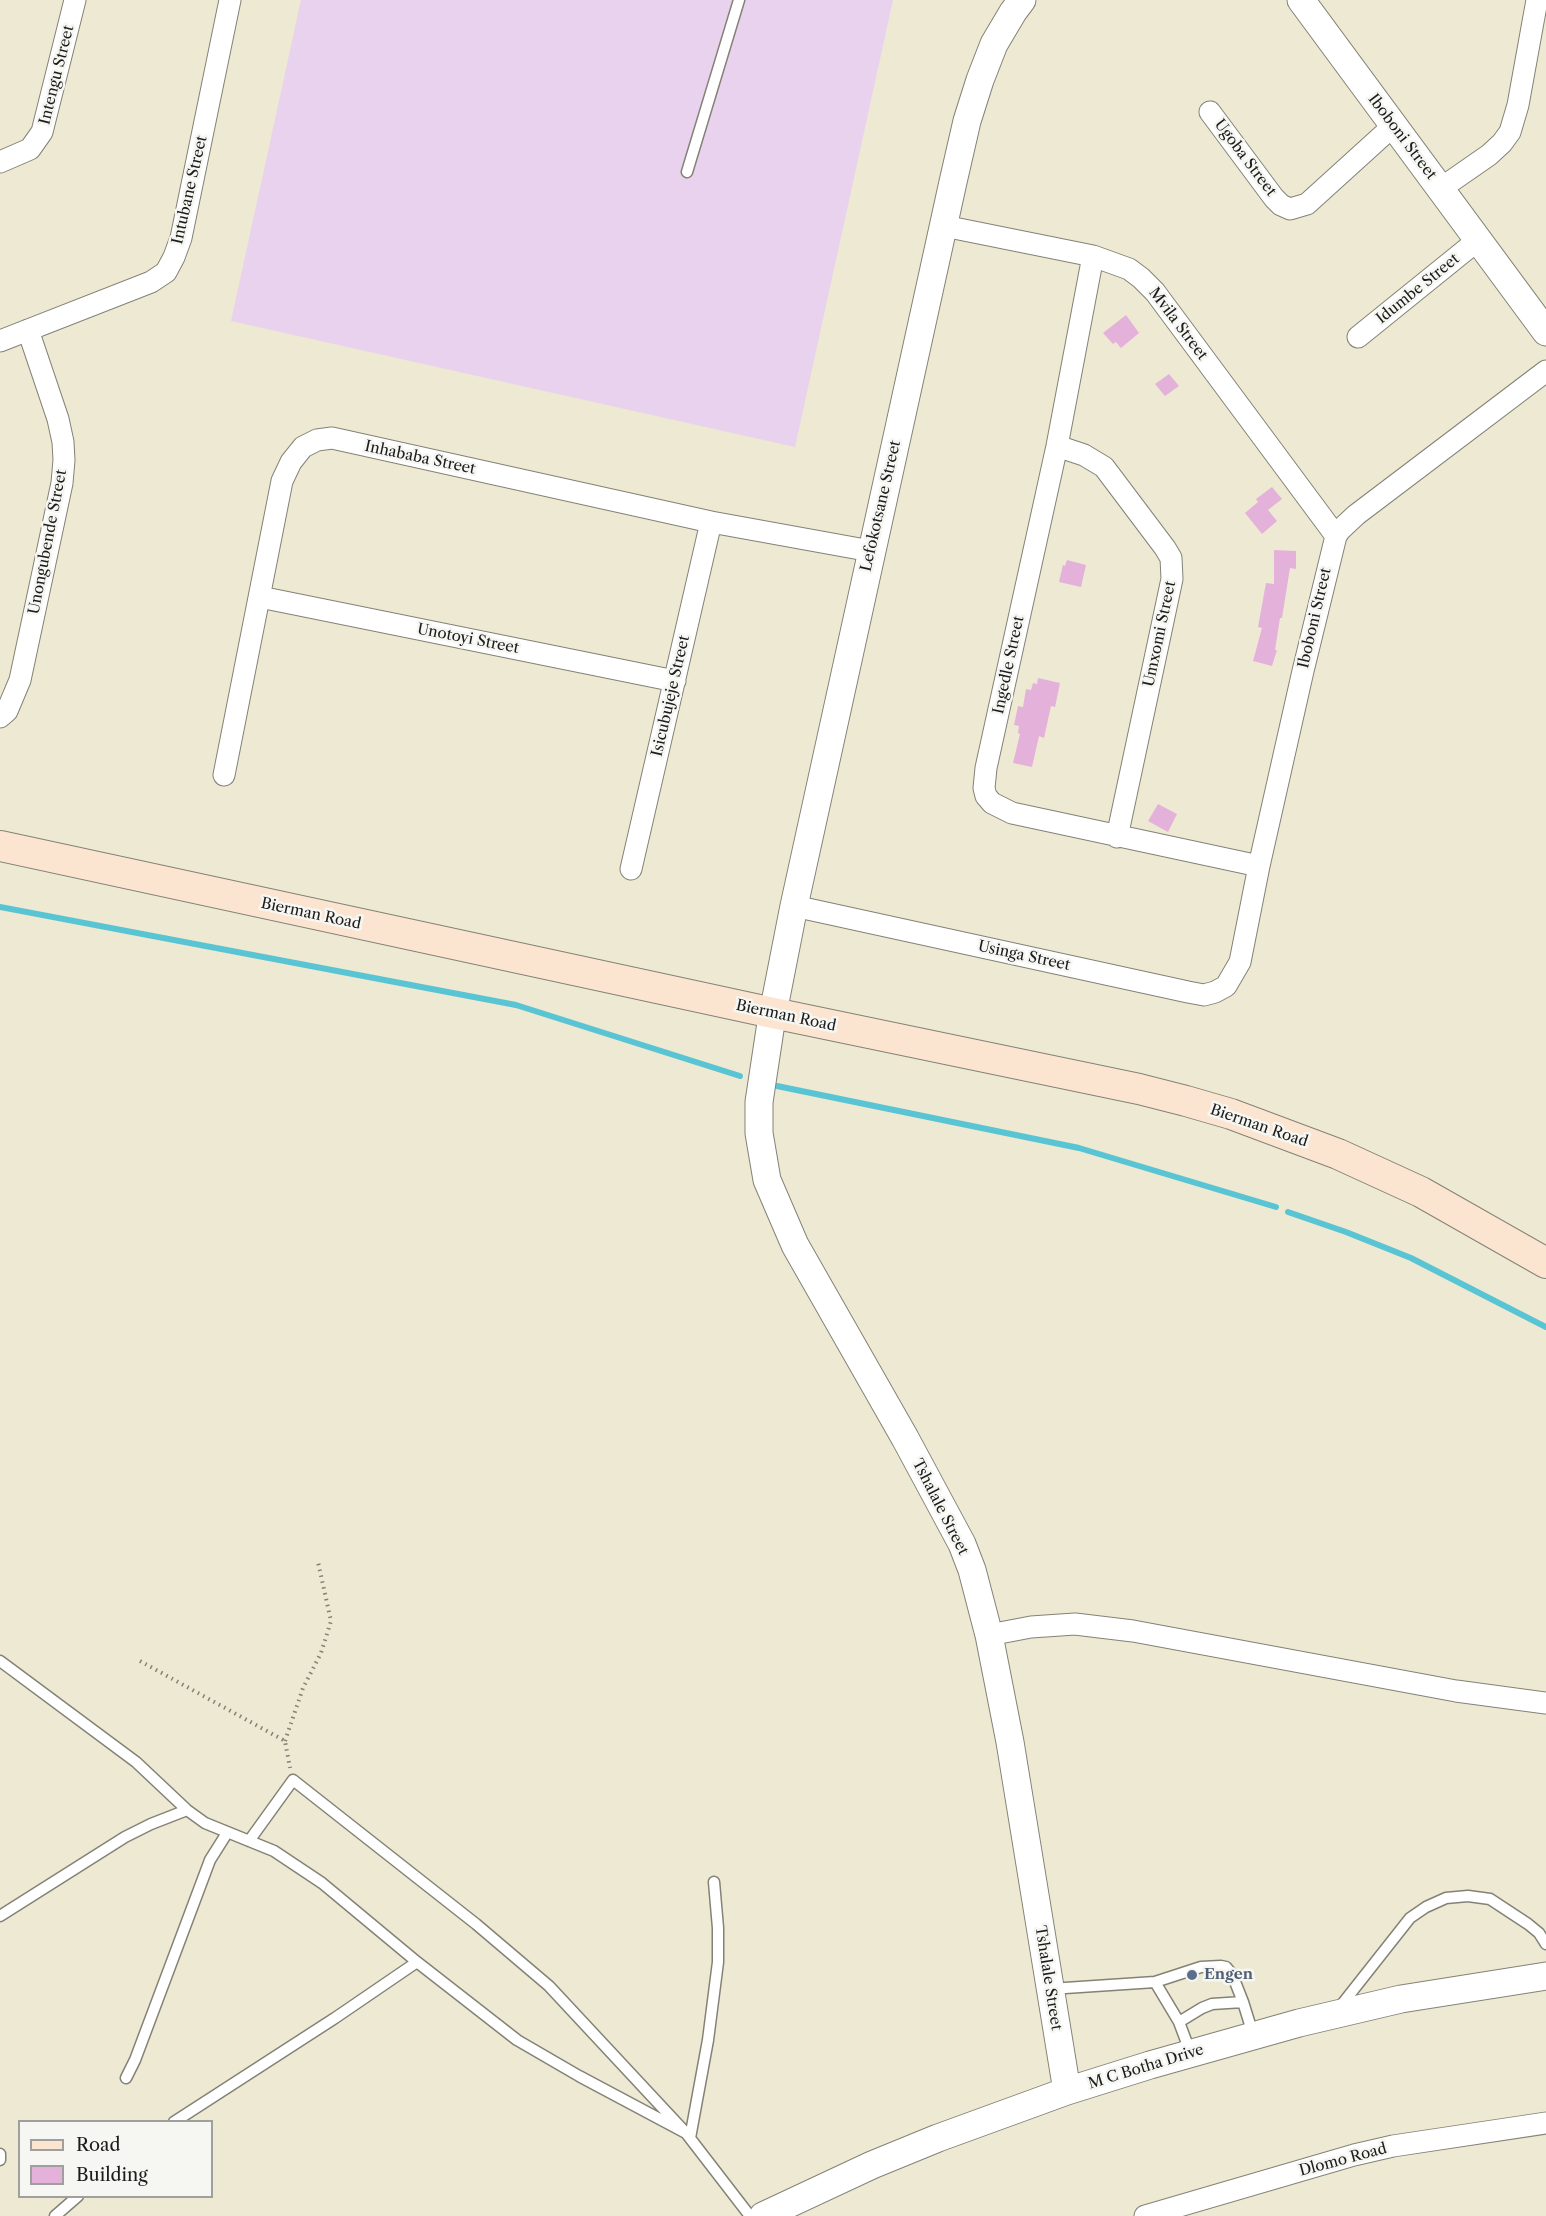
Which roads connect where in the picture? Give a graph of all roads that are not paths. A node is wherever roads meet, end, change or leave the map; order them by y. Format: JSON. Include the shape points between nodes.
{"nodes":[{"id":1,"x":75,"y":0,"type":"edge"},
{"id":2,"x":230,"y":0,"type":"edge"},
{"id":3,"x":739,"y":0,"type":"edge"},
{"id":4,"x":1022,"y":0,"type":"edge"},
{"id":5,"x":1301,"y":0,"type":"edge"},
{"id":6,"x":1537,"y":0,"type":"edge"},
{"id":7,"x":1210,"y":112,"type":"dead end"},
{"id":8,"x":1393,"y":126,"type":"junction"},
{"id":9,"x":0,"y":162,"type":"edge"},
{"id":10,"x":687,"y":172,"type":"dead end"},
{"id":11,"x":1440,"y":189,"type":"junction"},
{"id":12,"x":944,"y":226,"type":"junction"},
{"id":13,"x":1478,"y":240,"type":"junction"},
{"id":14,"x":1093,"y":256,"type":"junction"},
{"id":15,"x":28,"y":330,"type":"junction"},
{"id":16,"x":1546,"y":332,"type":"edge"},
{"id":17,"x":1358,"y":337,"type":"dead end"},
{"id":18,"x":0,"y":341,"type":"edge"},
{"id":19,"x":1546,"y":371,"type":"edge"},
{"id":20,"x":1057,"y":446,"type":"junction"},
{"id":21,"x":711,"y":522,"type":"junction"},
{"id":22,"x":1336,"y":536,"type":"junction"},
{"id":23,"x":871,"y":552,"type":"junction"},
{"id":24,"x":260,"y":597,"type":"junction"},
{"id":25,"x":675,"y":681,"type":"junction"},
{"id":26,"x":0,"y":717,"type":"edge"},
{"id":27,"x":224,"y":775,"type":"dead end"},
{"id":28,"x":1117,"y":837,"type":"junction"},
{"id":29,"x":0,"y":846,"type":"edge"},
{"id":30,"x":0,"y":859,"type":"edge"},
{"id":31,"x":1259,"y":866,"type":"junction"},
{"id":32,"x":631,"y":869,"type":"dead end"},
{"id":33,"x":794,"y":906,"type":"junction"},
{"id":34,"x":1239,"y":962,"type":"joint"},
{"id":35,"x":772,"y":1018,"type":"junction"},
{"id":36,"x":1546,"y":1263,"type":"edge"},
{"id":37,"x":1546,"y":1273,"type":"edge"},
{"id":38,"x":989,"y":1635,"type":"junction"},
{"id":39,"x":0,"y":1661,"type":"edge"},
{"id":40,"x":1546,"y":1703,"type":"edge"},
{"id":41,"x":187,"y":1810,"type":"junction"},
{"id":42,"x":227,"y":1833,"type":"junction"},
{"id":43,"x":249,"y":1841,"type":"junction"},
{"id":44,"x":714,"y":1882,"type":"dead end"},
{"id":45,"x":0,"y":1916,"type":"edge"},
{"id":46,"x":1546,"y":1944,"type":"edge"},
{"id":47,"x":417,"y":1962,"type":"junction"},
{"id":48,"x":1546,"y":1976,"type":"edge"},
{"id":49,"x":1155,"y":1982,"type":"junction"},
{"id":50,"x":1050,"y":1989,"type":"junction"},
{"id":51,"x":1243,"y":2002,"type":"junction"},
{"id":52,"x":1333,"y":2015,"type":"junction"},
{"id":53,"x":1179,"y":2022,"type":"junction"},
{"id":54,"x":1253,"y":2036,"type":"junction"},
{"id":55,"x":1191,"y":2054,"type":"junction"},
{"id":56,"x":126,"y":2078,"type":"dead end"},
{"id":57,"x":1067,"y":2091,"type":"junction"},
{"id":58,"x":176,"y":2120,"type":"edge"},
{"id":59,"x":1546,"y":2123,"type":"edge"},
{"id":60,"x":688,"y":2135,"type":"junction"},
{"id":61,"x":0,"y":2154,"type":"edge"},
{"id":62,"x":0,"y":2160,"type":"edge"},
{"id":63,"x":76,"y":2198,"type":"edge"},
{"id":64,"x":56,"y":2216,"type":"edge"},
{"id":65,"x":750,"y":2216,"type":"edge"},
{"id":66,"x":763,"y":2216,"type":"edge"},
{"id":67,"x":1145,"y":2216,"type":"edge"}],
"edges":[{"from":1,"to":9,"type":"street","name":"Intengu Street","via":[[42,132],[30,149]]},
{"from":2,"to":15,"type":"street","name":"Intubane Street","via":[[180,238],[165,272],[151,282]]},
{"from":3,"to":10,"type":"lane"},
{"from":4,"to":12,"type":"street","name":"Lefokotsane Street","via":[[994,44],[980,80]]},
{"from":5,"to":8,"type":"street","name":"Iboboni Street"},
{"from":6,"to":11,"type":"street","via":[[1510,132],[1489,155]]},
{"from":7,"to":8,"type":"street","name":"Ugoba Street","via":[[1274,198],[1290,209],[1306,204]]},
{"from":8,"to":11,"type":"street","name":"Iboboni Street"},
{"from":11,"to":13,"type":"street","name":"Iboboni Street"},
{"from":12,"to":14,"type":"street","name":"Mvila Street"},
{"from":12,"to":23,"type":"street","name":"Lefokotsane Street"},
{"from":13,"to":16,"type":"street","name":"Iboboni Street"},
{"from":13,"to":17,"type":"street","name":"Idumbe Street"},
{"from":14,"to":20,"type":"street","name":"Ingedle Street"},
{"from":14,"to":22,"type":"street","name":"Mvila Street","via":[[1129,269],[1155,292]]},
{"from":15,"to":18,"type":"street","name":"Intubane Street"},
{"from":15,"to":26,"type":"street","name":"Unongubende Street","via":[[58,419],[64,460],[20,680],[7,711]]},
{"from":19,"to":22,"type":"street","name":"Iboboni Street","via":[[1356,515]]},
{"from":20,"to":28,"type":"street","name":"Umxomi Street","via":[[1104,467],[1171,558],[1172,579]]},
{"from":20,"to":28,"type":"street","name":"Ingedle Street","via":[[984,788],[992,803],[1012,813]]},
{"from":21,"to":23,"type":"street","name":"Inhababa Street"},
{"from":21,"to":24,"type":"street","name":"Inhababa Street","via":[[332,438],[317,440],[303,447],[282,482]]},
{"from":21,"to":25,"type":"street","name":"Isicubujeje Street"},
{"from":22,"to":31,"type":"street","name":"Iboboni Street"},
{"from":23,"to":33,"type":"street","name":"Lefokotsane Street"},
{"from":24,"to":25,"type":"street","name":"Unotoyi Street"},
{"from":24,"to":27,"type":"street","name":"Inhababa Street"},
{"from":25,"to":32,"type":"street","name":"Isicubujeje Street"},
{"from":28,"to":31,"type":"street","name":"Ingedle Street"},
{"from":29,"to":35,"type":"main road","name":"Bierman Road"},
{"from":30,"to":35,"type":"main road","name":"Bierman Road"},
{"from":31,"to":34,"type":"street","name":"Iboboni Street"},
{"from":33,"to":34,"type":"street","name":"Usinga Street","via":[[1204,995],[1226,986]]},
{"from":33,"to":35,"type":"street","name":"Lefokotsane Street"},
{"from":35,"to":36,"type":"main road","name":"Bierman Road","via":[[1139,1089],[1231,1114],[1338,1154],[1421,1192]]},
{"from":35,"to":37,"type":"main road","name":"Bierman Road","via":[[1228,1125],[1335,1164],[1417,1201]]},
{"from":35,"to":38,"type":"street","name":"Tshalale Street","via":[[759,1102],[759,1133],[767,1180],[795,1245],[962,1544]]},
{"from":38,"to":40,"type":"street","via":[[1075,1624],[1133,1630],[1466,1692]]},
{"from":38,"to":50,"type":"street","name":"Tshalale Street"},
{"from":39,"to":41,"type":"lane","via":[[136,1762]]},
{"from":41,"to":42,"type":"lane"},
{"from":41,"to":45,"type":"lane","via":[[125,1838]]},
{"from":42,"to":43,"type":"lane"},
{"from":42,"to":56,"type":"lane","via":[[210,1860]]},
{"from":43,"to":47,"type":"lane","via":[[274,1851],[322,1883]]},
{"from":43,"to":60,"type":"lane","via":[[293,1780],[549,1986]]},
{"from":44,"to":60,"type":"lane","via":[[718,1962],[708,2040]]},
{"from":46,"to":52,"type":"lane","via":[[1528,1924],[1490,1899],[1446,1898],[1406,1922]]},
{"from":47,"to":58,"type":"lane"},
{"from":47,"to":60,"type":"lane","via":[[517,2040]]},
{"from":48,"to":52,"type":"street","name":"M C Botha Drive","via":[[1401,1999]]},
{"from":49,"to":50,"type":"lane"},
{"from":49,"to":51,"type":"lane","via":[[1201,1967],[1226,1967]]},
{"from":49,"to":53,"type":"lane"},
{"from":50,"to":57,"type":"street","name":"Tshalale Street"},
{"from":51,"to":53,"type":"lane","via":[[1212,2004]]},
{"from":51,"to":54,"type":"lane"},
{"from":52,"to":54,"type":"street","name":"M C Botha Drive"},
{"from":53,"to":55,"type":"lane"},
{"from":54,"to":55,"type":"street","name":"M C Botha Drive"},
{"from":55,"to":57,"type":"street","name":"M C Botha Drive"},
{"from":57,"to":66,"type":"street","name":"M C Botha Drive","via":[[873,2165]]},
{"from":59,"to":67,"type":"street","name":"Dlomo Road","via":[[1354,2155]]},
{"from":60,"to":65,"type":"lane"},
{"from":61,"to":62,"type":"lane"},
{"from":63,"to":64,"type":"lane"}]}
